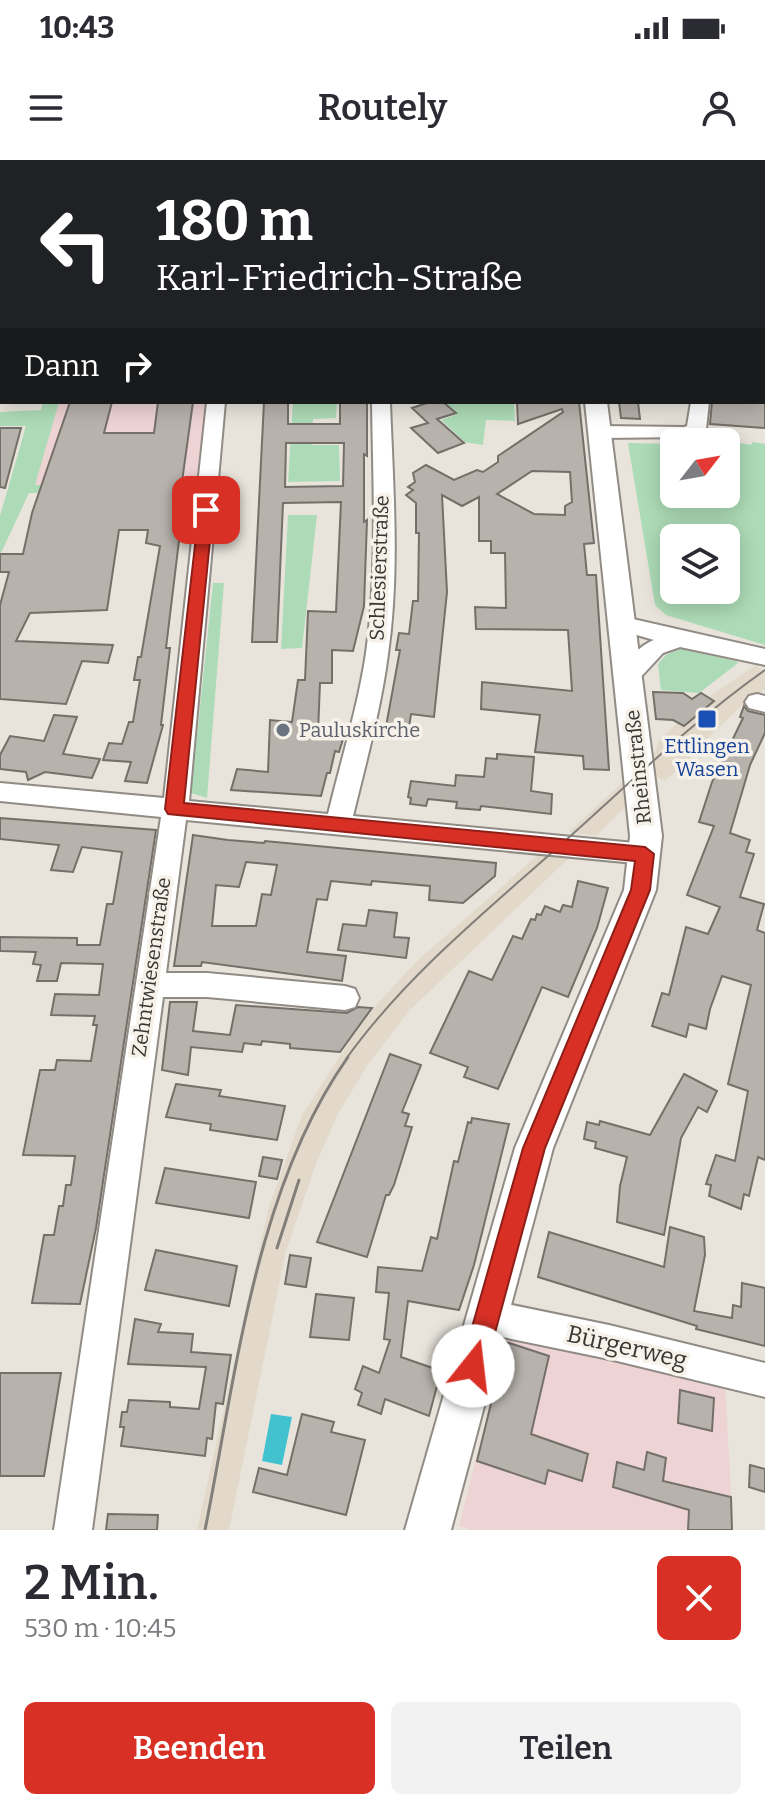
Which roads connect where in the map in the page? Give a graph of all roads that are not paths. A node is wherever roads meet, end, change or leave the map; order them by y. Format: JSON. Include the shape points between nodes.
{"nodes":[{"id":1,"x":216,"y":404,"type":"edge"},
{"id":2,"x":381,"y":404,"type":"edge"},
{"id":3,"x":596,"y":404,"type":"edge"},
{"id":4,"x":700,"y":404,"type":"edge"},
{"id":5,"x":601,"y":432,"type":"junction"},
{"id":6,"x":622,"y":612,"type":"junction"},
{"id":7,"x":679,"y":639,"type":"junction"},
{"id":8,"x":719,"y":646,"type":"junction"},
{"id":9,"x":765,"y":657,"type":"edge"},
{"id":10,"x":629,"y":675,"type":"junction"},
{"id":11,"x":0,"y":792,"type":"edge"},
{"id":12,"x":174,"y":809,"type":"junction"},
{"id":13,"x":338,"y":825,"type":"junction"},
{"id":14,"x":645,"y":854,"type":"junction"},
{"id":15,"x":148,"y":985,"type":"junction"},
{"id":16,"x":345,"y":998,"type":"dead end"},
{"id":17,"x":488,"y":1317,"type":"junction"},
{"id":18,"x":765,"y":1380,"type":"edge"},
{"id":19,"x":73,"y":1530,"type":"edge"},
{"id":20,"x":428,"y":1530,"type":"edge"}],
"edges":[{"from":1,"to":12,"type":"street","name":"Zehntwiesenstraße"},
{"from":2,"to":13,"type":"street","name":"Schlesierstraße","via":[[380,629]]},
{"from":3,"to":5,"type":"main road","name":"Rheinstraße"},
{"from":4,"to":5,"type":"street","via":[[696,429],[686,433]]},
{"from":5,"to":6,"type":"main road","name":"Rheinstraße"},
{"from":6,"to":7,"type":"street"},
{"from":6,"to":8,"type":"street"},
{"from":6,"to":10,"type":"main road","name":"Rheinstraße"},
{"from":7,"to":8,"type":"street"},
{"from":7,"to":10,"type":"street","via":[[655,648]]},
{"from":8,"to":9,"type":"street"},
{"from":10,"to":14,"type":"main road","name":"Rheinstraße"},
{"from":11,"to":12,"type":"street"},
{"from":12,"to":13,"type":"street"},
{"from":12,"to":15,"type":"street","name":"Zehntwiesenstraße"},
{"from":13,"to":14,"type":"street"},
{"from":14,"to":17,"type":"main road","name":"Rheinstraße","via":[[640,890],[534,1148]]},
{"from":15,"to":16,"type":"street"},
{"from":15,"to":19,"type":"street","name":"Zehntwiesenstraße"},
{"from":17,"to":18,"type":"street","name":"Bürgerweg"},
{"from":17,"to":20,"type":"main road","name":"Rheinstraße"}]}
